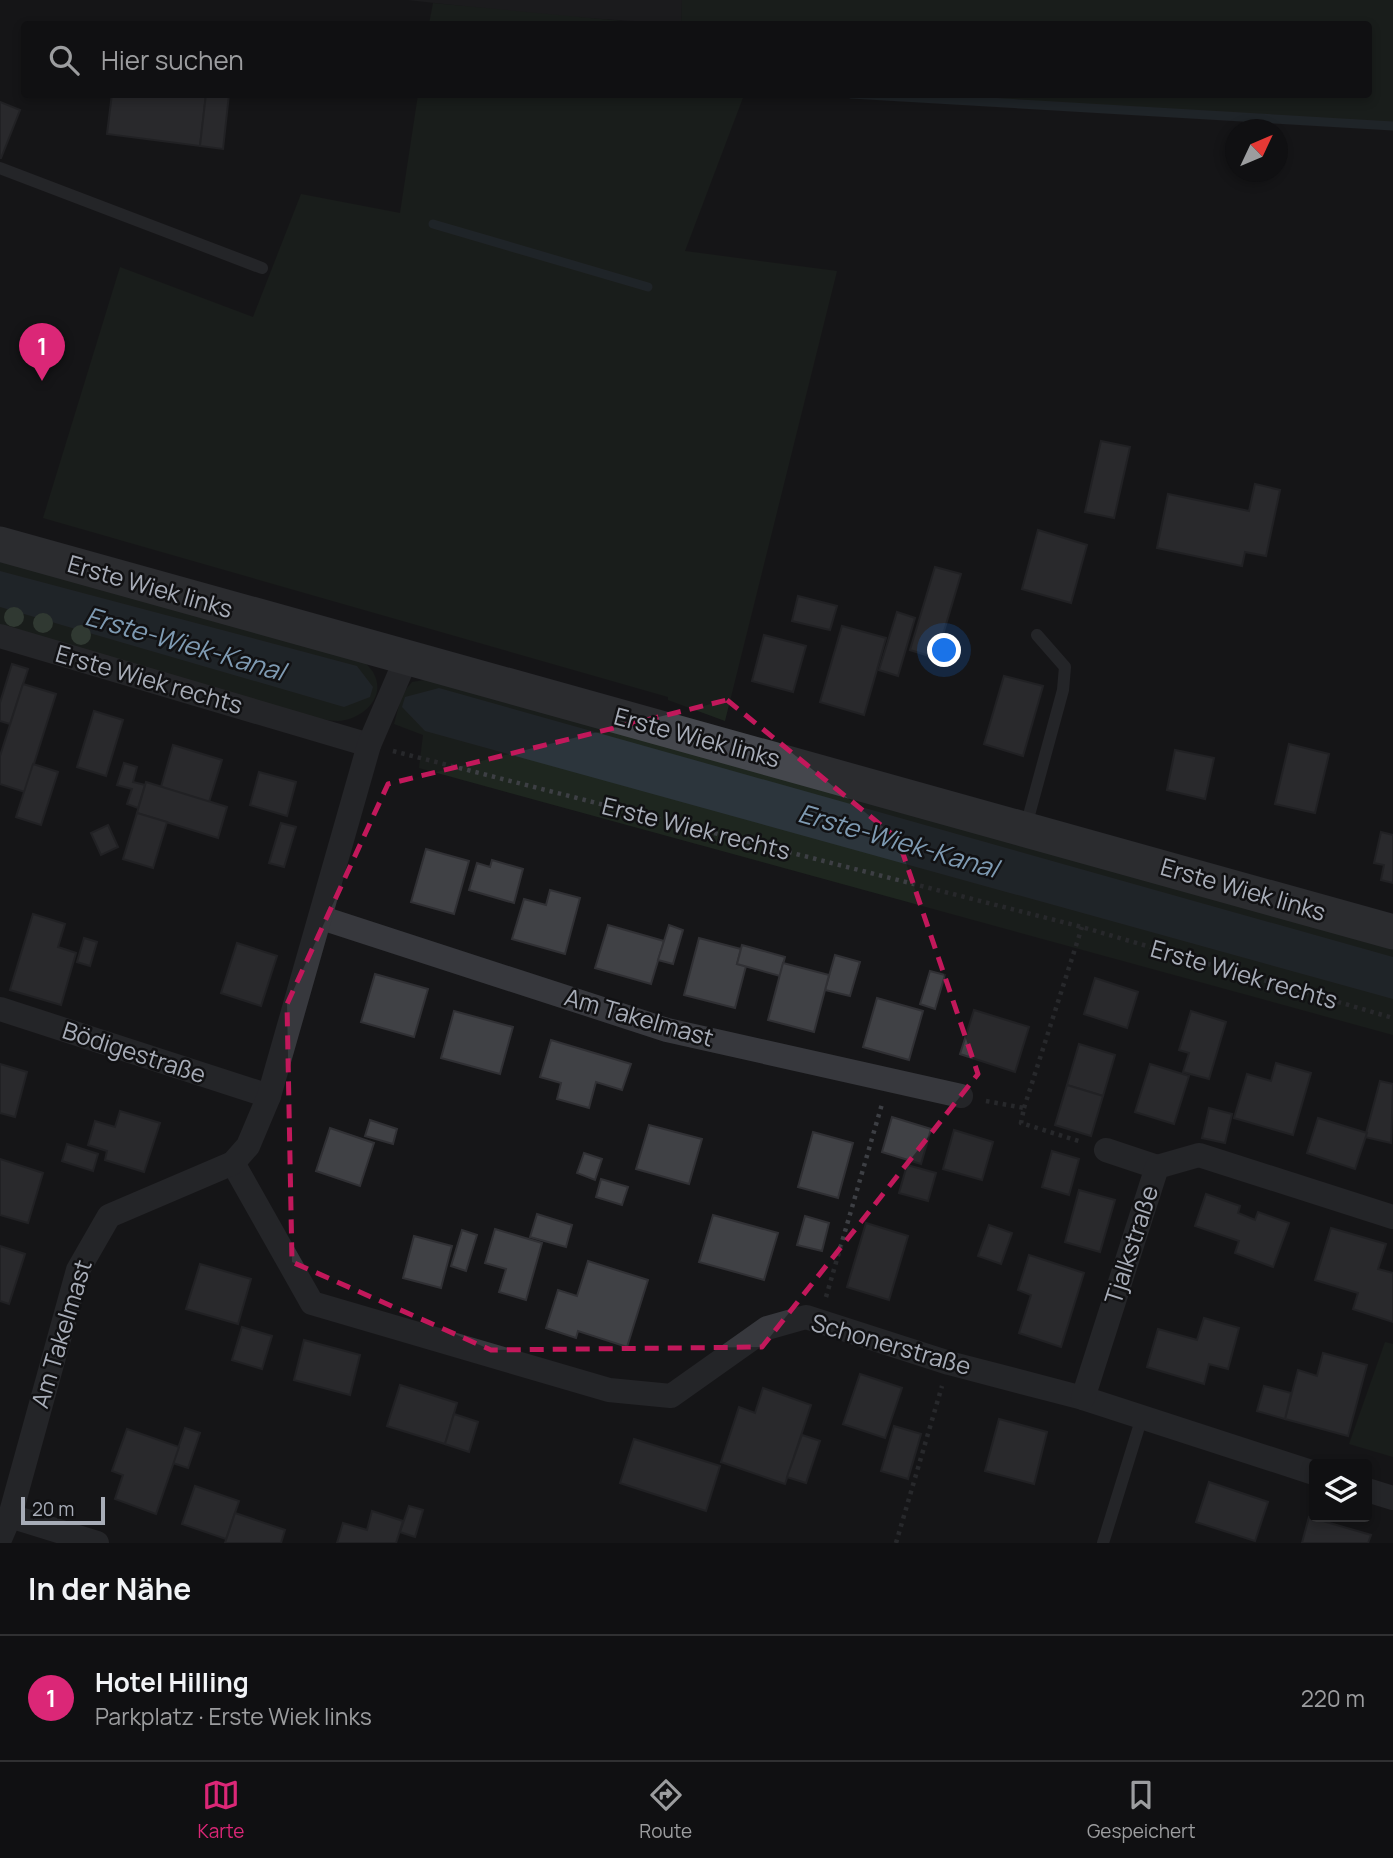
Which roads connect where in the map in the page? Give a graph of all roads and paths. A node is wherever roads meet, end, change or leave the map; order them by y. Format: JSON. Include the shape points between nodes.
{"nodes":[{"id":1,"x":0,"y":168,"type":"edge"},
{"id":2,"x":262,"y":268,"type":"dead end"},
{"id":3,"x":0,"y":544,"type":"edge"},
{"id":4,"x":1037,"y":635,"type":"dead end"},
{"id":5,"x":0,"y":636,"type":"edge"},
{"id":6,"x":406,"y":659,"type":"junction"},
{"id":7,"x":369,"y":745,"type":"junction"},
{"id":8,"x":1025,"y":829,"type":"junction"},
{"id":9,"x":322,"y":918,"type":"junction"},
{"id":10,"x":1082,"y":927,"type":"junction"},
{"id":11,"x":1393,"y":932,"type":"edge"},
{"id":12,"x":0,"y":1009,"type":"edge"},
{"id":13,"x":1393,"y":1018,"type":"edge"},
{"id":14,"x":888,"y":1080,"type":"junction"},
{"id":15,"x":269,"y":1096,"type":"junction"},
{"id":16,"x":961,"y":1096,"type":"joint"},
{"id":17,"x":1024,"y":1108,"type":"junction"},
{"id":18,"x":1106,"y":1150,"type":"joint"},
{"id":19,"x":233,"y":1163,"type":"junction"},
{"id":20,"x":1157,"y":1167,"type":"junction"},
{"id":21,"x":1393,"y":1217,"type":"edge"},
{"id":22,"x":819,"y":1322,"type":"junction"},
{"id":23,"x":949,"y":1363,"type":"junction"},
{"id":24,"x":1083,"y":1398,"type":"junction"},
{"id":25,"x":1142,"y":1417,"type":"junction"},
{"id":26,"x":1309,"y":1471,"type":"edge"},
{"id":27,"x":1372,"y":1492,"type":"edge"},
{"id":28,"x":1393,"y":1498,"type":"edge"},
{"id":29,"x":9,"y":1516,"type":"junction"},
{"id":30,"x":0,"y":1539,"type":"edge"},
{"id":31,"x":97,"y":1543,"type":"edge"},
{"id":32,"x":896,"y":1543,"type":"edge"},
{"id":33,"x":1102,"y":1543,"type":"edge"}],
"edges":[{"from":1,"to":2,"type":"lane"},
{"from":3,"to":6,"type":"street","name":"Erste Wiek links"},
{"from":4,"to":8,"type":"lane","via":[[1065,667],[1063,690]]},
{"from":5,"to":7,"type":"street","name":"Erste Wiek rechts"},
{"from":6,"to":7,"type":"street"},
{"from":6,"to":8,"type":"street","name":"Erste Wiek links"},
{"from":7,"to":9,"type":"street"},
{"from":7,"to":10,"type":"path","name":"Erste Wiek rechts"},
{"from":8,"to":11,"type":"street","name":"Erste Wiek links"},
{"from":9,"to":14,"type":"street","name":"Am Takelmast","via":[[667,1030]]},
{"from":9,"to":15,"type":"street"},
{"from":10,"to":13,"type":"path","name":"Erste Wiek rechts"},
{"from":10,"to":17,"type":"path"},
{"from":12,"to":15,"type":"street","name":"Bödigestraße"},
{"from":14,"to":16,"type":"street","name":"Am Takelmast"},
{"from":14,"to":22,"type":"path"},
{"from":15,"to":19,"type":"street","via":[[248,1146]]},
{"from":16,"to":17,"type":"path"},
{"from":17,"to":18,"type":"path","via":[[1021,1123]]},
{"from":18,"to":20,"type":"street"},
{"from":19,"to":22,"type":"street","name":"Schonerstraße","via":[[312,1303],[609,1390],[671,1396],[767,1328],[806,1317]]},
{"from":19,"to":29,"type":"street","name":"Am Takelmast","via":[[109,1216],[94,1238],[78,1270]]},
{"from":20,"to":21,"type":"street","name":"Tjalkstraße","via":[[1199,1155]]},
{"from":20,"to":24,"type":"street","name":"Tjalkstraße"},
{"from":22,"to":23,"type":"street","name":"Schonerstraße"},
{"from":23,"to":24,"type":"street","name":"Schonerstraße"},
{"from":23,"to":32,"type":"path"},
{"from":24,"to":25,"type":"street","name":"Schonerstraße"},
{"from":25,"to":26,"type":"street","name":"Schonerstraße"},
{"from":25,"to":33,"type":"lane"},
{"from":27,"to":28,"type":"street"},
{"from":29,"to":30,"type":"street","name":"Am Takelmast"},
{"from":29,"to":31,"type":"street"}]}
